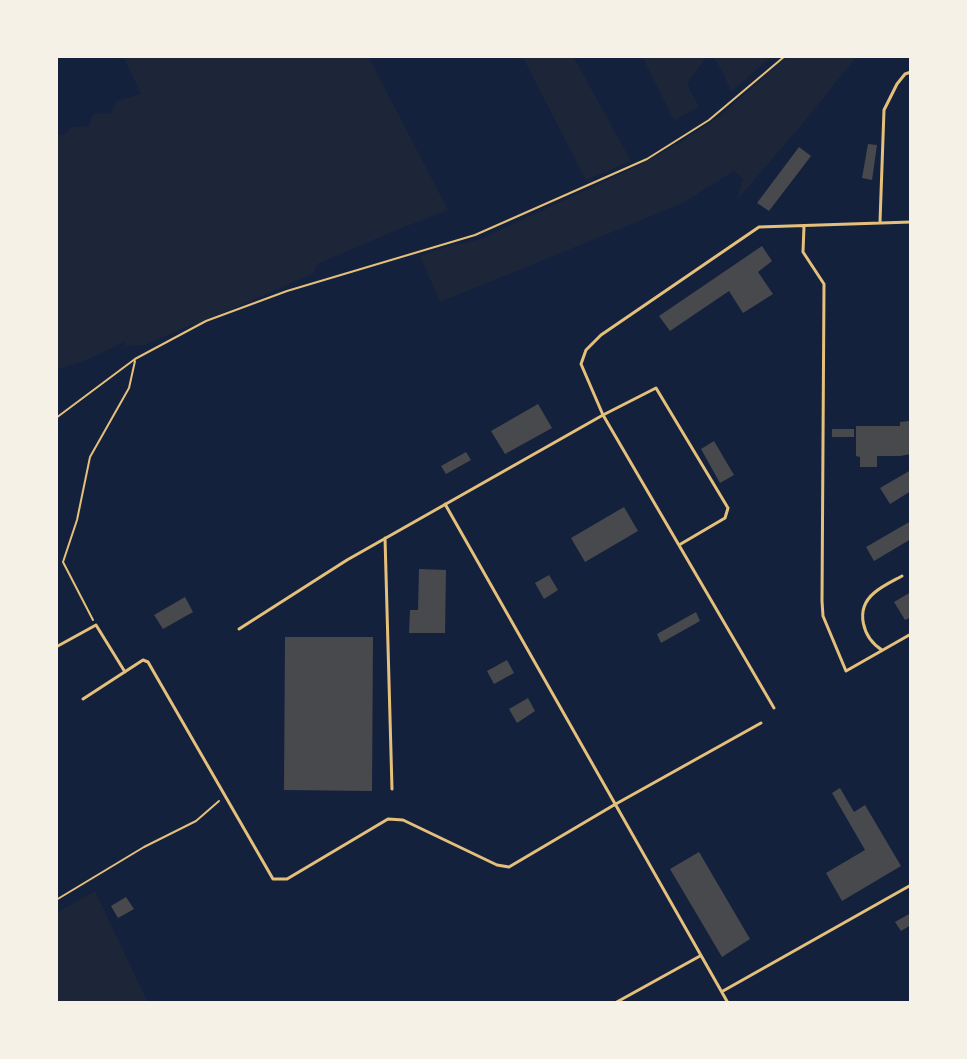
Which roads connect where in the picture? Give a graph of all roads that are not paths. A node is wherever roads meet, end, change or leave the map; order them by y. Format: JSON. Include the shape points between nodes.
{"nodes":[{"id":1,"x":911,"y":72,"type":"edge"},
{"id":2,"x":911,"y":222,"type":"edge"},
{"id":3,"x":880,"y":223,"type":"junction"},
{"id":4,"x":804,"y":226,"type":"junction"},
{"id":5,"x":603,"y":415,"type":"junction"},
{"id":6,"x":445,"y":504,"type":"junction"},
{"id":7,"x":385,"y":538,"type":"junction"},
{"id":8,"x":679,"y":545,"type":"junction"},
{"id":9,"x":902,"y":576,"type":"dead end"},
{"id":10,"x":239,"y":629,"type":"dead end"},
{"id":11,"x":911,"y":634,"type":"edge"},
{"id":12,"x":56,"y":647,"type":"edge"},
{"id":13,"x":883,"y":650,"type":"junction"},
{"id":14,"x":125,"y":672,"type":"junction"},
{"id":15,"x":83,"y":699,"type":"dead end"},
{"id":16,"x":774,"y":708,"type":"dead end"},
{"id":17,"x":761,"y":723,"type":"dead end"},
{"id":18,"x":392,"y":789,"type":"dead end"},
{"id":19,"x":614,"y":805,"type":"junction"},
{"id":20,"x":911,"y":885,"type":"edge"},
{"id":21,"x":700,"y":956,"type":"junction"},
{"id":22,"x":721,"y":992,"type":"junction"},
{"id":23,"x":615,"y":1003,"type":"edge"},
{"id":24,"x":728,"y":1003,"type":"edge"}],
"edges":[{"from":1,"to":3,"type":"lane","via":[[897,84],[884,110]]},
{"from":2,"to":3,"type":"lane"},
{"from":3,"to":4,"type":"lane"},
{"from":4,"to":5,"type":"lane","via":[[759,227],[601,335],[581,364]]},
{"from":4,"to":13,"type":"lane","via":[[803,252],[824,284],[823,616],[846,671]]},
{"from":5,"to":6,"type":"lane"},
{"from":5,"to":8,"type":"lane"},
{"from":5,"to":8,"type":"lane","via":[[656,388],[728,508],[725,518]]},
{"from":6,"to":7,"type":"lane"},
{"from":6,"to":19,"type":"lane"},
{"from":7,"to":10,"type":"lane"},
{"from":7,"to":18,"type":"lane"},
{"from":8,"to":16,"type":"lane"},
{"from":9,"to":13,"type":"lane","via":[[873,593],[865,607],[865,632]]},
{"from":11,"to":13,"type":"lane"},
{"from":12,"to":14,"type":"lane","via":[[96,625]]},
{"from":14,"to":15,"type":"lane"},
{"from":14,"to":19,"type":"lane","via":[[148,662],[273,879],[287,879],[388,819],[403,820],[509,867]]},
{"from":17,"to":19,"type":"lane"},
{"from":19,"to":21,"type":"lane"},
{"from":20,"to":22,"type":"lane"},
{"from":21,"to":22,"type":"lane"},
{"from":21,"to":23,"type":"lane"},
{"from":22,"to":24,"type":"lane"}]}
